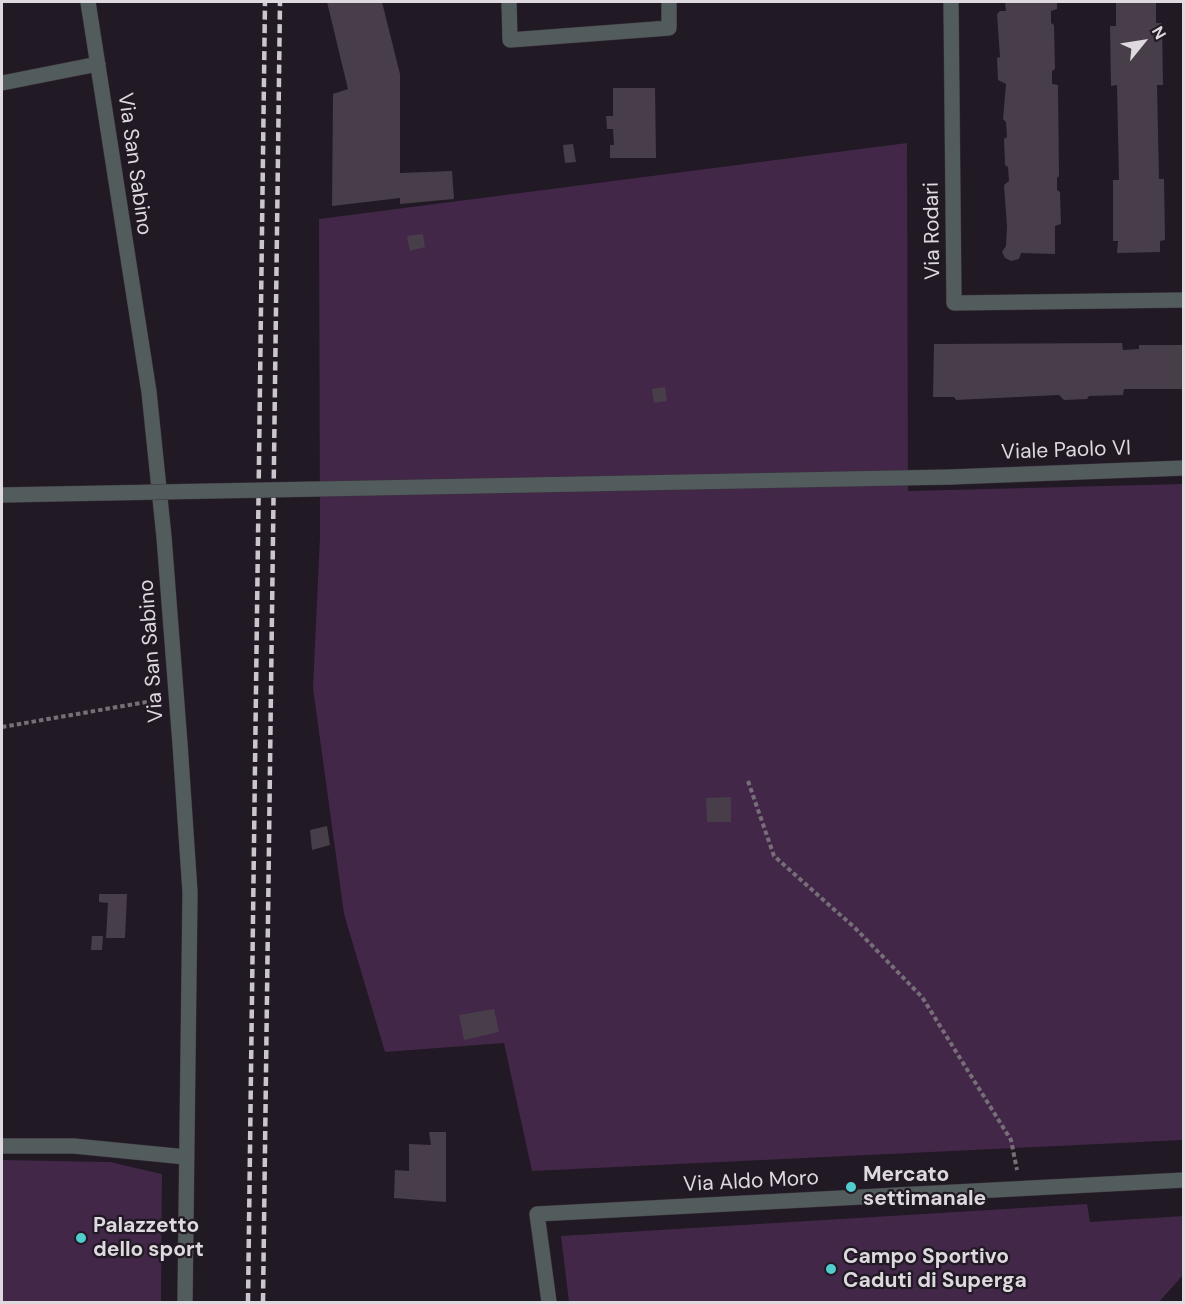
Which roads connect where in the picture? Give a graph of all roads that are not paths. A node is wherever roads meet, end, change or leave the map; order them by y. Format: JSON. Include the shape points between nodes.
{"nodes":[{"id":1,"x":88,"y":2,"type":"edge"},
{"id":2,"x":509,"y":2,"type":"edge"},
{"id":3,"x":669,"y":2,"type":"edge"},
{"id":4,"x":951,"y":2,"type":"edge"},
{"id":5,"x":98,"y":64,"type":"junction"},
{"id":6,"x":2,"y":83,"type":"edge"},
{"id":7,"x":1184,"y":300,"type":"edge"},
{"id":8,"x":1184,"y":468,"type":"edge"},
{"id":9,"x":2,"y":495,"type":"edge"},
{"id":10,"x":2,"y":1146,"type":"edge"},
{"id":11,"x":186,"y":1157,"type":"junction"},
{"id":12,"x":1184,"y":1180,"type":"edge"},
{"id":13,"x":185,"y":1302,"type":"edge"},
{"id":14,"x":549,"y":1302,"type":"edge"}],
"edges":[{"from":1,"to":5,"type":"street","name":"Via San Sabino"},
{"from":2,"to":3,"type":"street","via":[[510,40],[669,28]]},
{"from":4,"to":7,"type":"street","name":"Via Rodari","via":[[954,303]]},
{"from":5,"to":6,"type":"street"},
{"from":5,"to":11,"type":"street","name":"Via San Sabino","via":[[149,392],[164,537],[190,892]]},
{"from":8,"to":9,"type":"street","name":"Viale Paolo VI","bridge":true,"via":[[951,477]]},
{"from":10,"to":11,"type":"street","via":[[74,1146]]},
{"from":11,"to":13,"type":"street","name":"Via San Sabino"},
{"from":12,"to":14,"type":"street","name":"Via Aldo Moro","via":[[537,1214]]}]}
